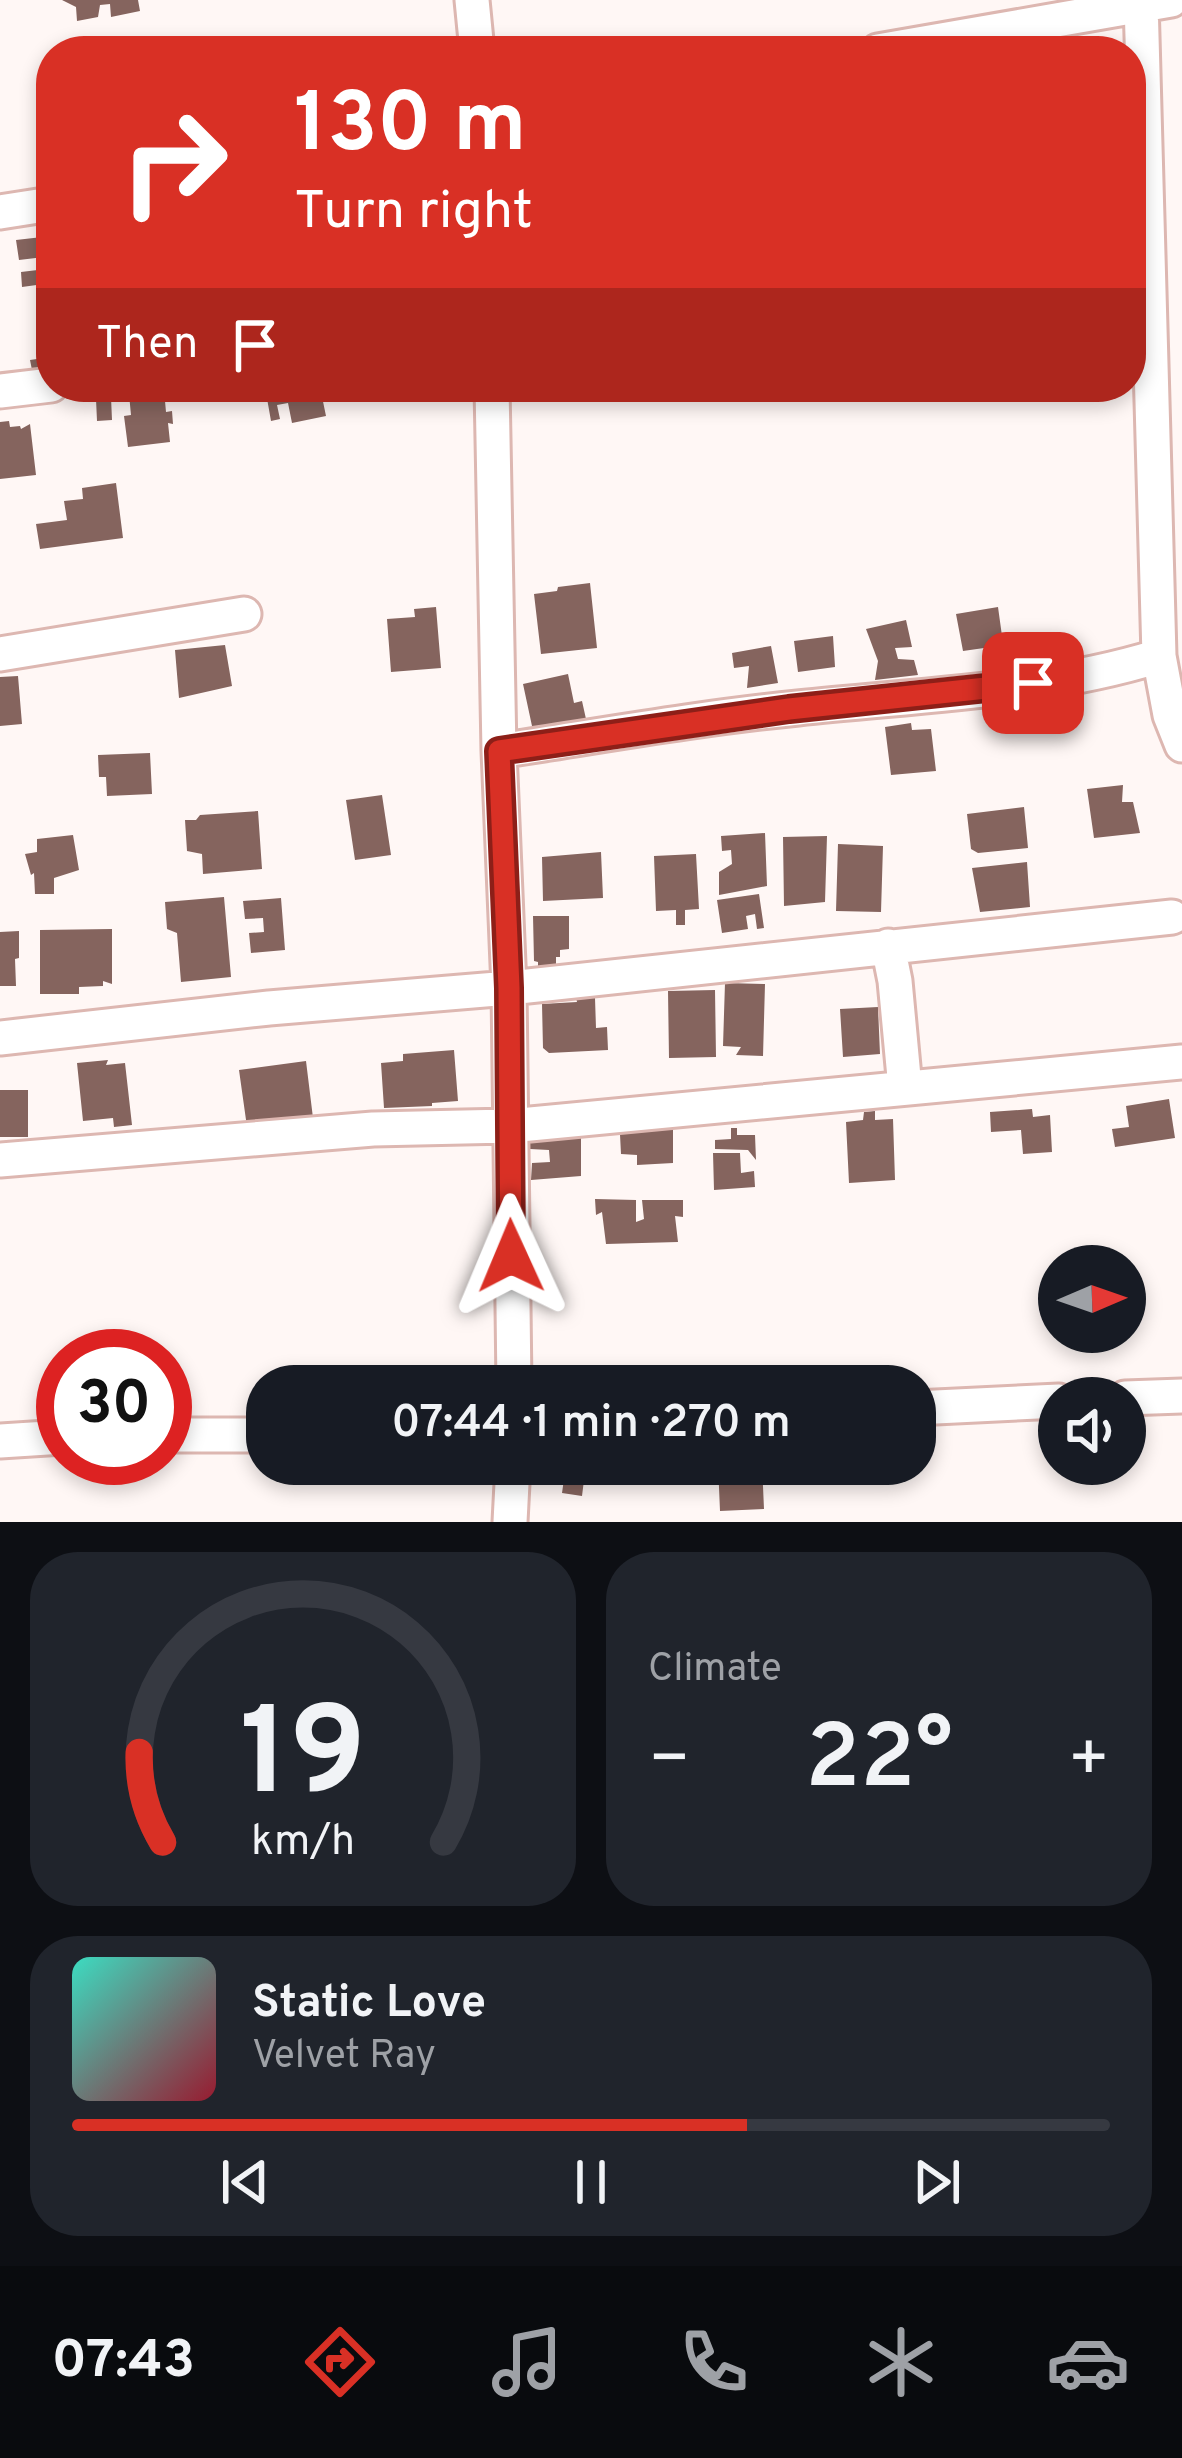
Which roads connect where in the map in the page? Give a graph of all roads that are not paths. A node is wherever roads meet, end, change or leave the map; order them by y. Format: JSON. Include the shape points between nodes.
{"nodes":[{"id":1,"x":472,"y":0,"type":"edge"},
{"id":2,"x":1151,"y":2,"type":"edge"},
{"id":3,"x":476,"y":36,"type":"edge"},
{"id":4,"x":962,"y":36,"type":"edge"},
{"id":5,"x":1146,"y":40,"type":"edge"},
{"id":6,"x":36,"y":206,"type":"edge"},
{"id":7,"x":0,"y":212,"type":"edge"},
{"id":8,"x":1146,"y":333,"type":"edge"},
{"id":9,"x":36,"y":387,"type":"edge"},
{"id":10,"x":0,"y":391,"type":"edge"},
{"id":11,"x":492,"y":402,"type":"edge"},
{"id":12,"x":244,"y":614,"type":"dead end"},
{"id":13,"x":0,"y":654,"type":"edge"},
{"id":14,"x":1159,"y":656,"type":"junction"},
{"id":15,"x":1182,"y":745,"type":"edge"},
{"id":16,"x":499,"y":751,"type":"junction"},
{"id":17,"x":1172,"y":917,"type":"dead end"},
{"id":18,"x":888,"y":946,"type":"junction"},
{"id":19,"x":509,"y":988,"type":"junction"},
{"id":20,"x":0,"y":1038,"type":"edge"},
{"id":21,"x":1182,"y":1062,"type":"edge"},
{"id":22,"x":904,"y":1088,"type":"junction"},
{"id":23,"x":509,"y":1126,"type":"junction"},
{"id":24,"x":0,"y":1160,"type":"edge"},
{"id":25,"x":514,"y":1365,"type":"edge"},
{"id":26,"x":1182,"y":1396,"type":"edge"},
{"id":27,"x":1146,"y":1397,"type":"edge"},
{"id":28,"x":1038,"y":1402,"type":"edge"},
{"id":29,"x":936,"y":1407,"type":"edge"},
{"id":30,"x":192,"y":1435,"type":"edge"},
{"id":31,"x":246,"y":1435,"type":"edge"},
{"id":32,"x":36,"y":1439,"type":"edge"},
{"id":33,"x":0,"y":1441,"type":"edge"},
{"id":34,"x":512,"y":1485,"type":"edge"},
{"id":35,"x":510,"y":1522,"type":"edge"}],
"edges":[{"from":1,"to":3,"type":"street"},
{"from":2,"to":4,"type":"street"},
{"from":2,"to":5,"type":"street"},
{"from":6,"to":7,"type":"street"},
{"from":8,"to":14,"type":"street"},
{"from":9,"to":10,"type":"street"},
{"from":11,"to":16,"type":"street"},
{"from":12,"to":13,"type":"street"},
{"from":14,"to":15,"type":"street"},
{"from":14,"to":16,"type":"street","via":[[1033,683]]},
{"from":16,"to":19,"type":"street"},
{"from":17,"to":18,"type":"street"},
{"from":18,"to":19,"type":"street"},
{"from":18,"to":22,"type":"street"},
{"from":19,"to":20,"type":"street"},
{"from":19,"to":23,"type":"street"},
{"from":21,"to":22,"type":"street"},
{"from":22,"to":23,"type":"street"},
{"from":23,"to":24,"type":"street","via":[[373,1129]]},
{"from":23,"to":25,"type":"street"},
{"from":26,"to":27,"type":"street"},
{"from":28,"to":29,"type":"street"},
{"from":30,"to":31,"type":"street"},
{"from":32,"to":33,"type":"street"},
{"from":34,"to":35,"type":"street"}]}
